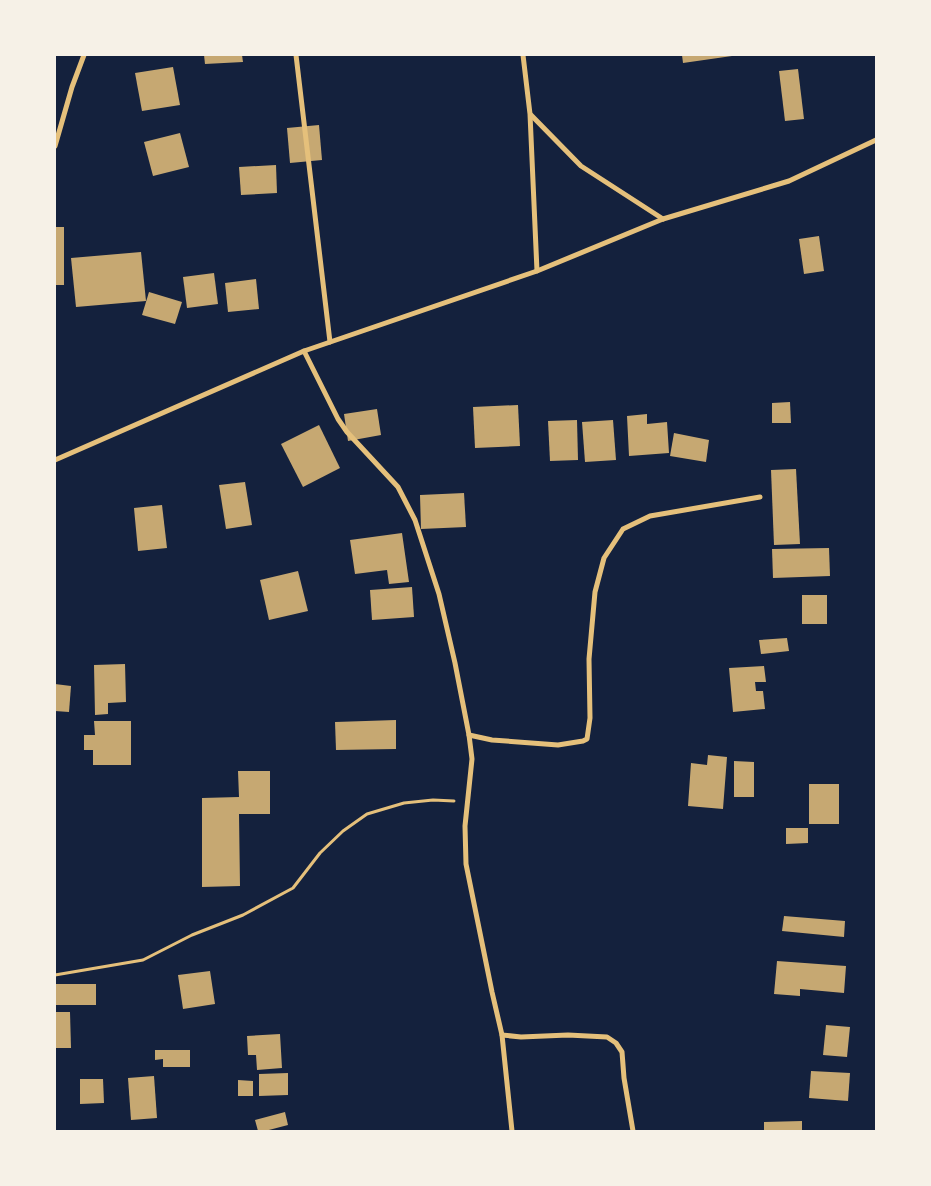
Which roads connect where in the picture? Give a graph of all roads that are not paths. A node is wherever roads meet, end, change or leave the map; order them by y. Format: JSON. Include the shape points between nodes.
{"nodes":[{"id":1,"x":84,"y":55,"type":"edge"},
{"id":2,"x":296,"y":55,"type":"edge"},
{"id":3,"x":523,"y":55,"type":"edge"},
{"id":4,"x":530,"y":114,"type":"junction"},
{"id":5,"x":876,"y":140,"type":"edge"},
{"id":6,"x":55,"y":146,"type":"edge"},
{"id":7,"x":663,"y":218,"type":"junction"},
{"id":8,"x":537,"y":271,"type":"junction"},
{"id":9,"x":330,"y":342,"type":"junction"},
{"id":10,"x":304,"y":351,"type":"junction"},
{"id":11,"x":55,"y":460,"type":"edge"},
{"id":12,"x":760,"y":497,"type":"dead end"},
{"id":13,"x":468,"y":735,"type":"junction"},
{"id":14,"x":502,"y":1035,"type":"junction"},
{"id":15,"x":512,"y":1131,"type":"edge"},
{"id":16,"x":634,"y":1131,"type":"edge"}],
"edges":[{"from":1,"to":6,"type":"street"},
{"from":2,"to":9,"type":"street"},
{"from":3,"to":4,"type":"street"},
{"from":4,"to":7,"type":"street","via":[[581,166]]},
{"from":4,"to":8,"type":"street"},
{"from":5,"to":7,"type":"street","via":[[789,181]]},
{"from":7,"to":8,"type":"street"},
{"from":8,"to":9,"type":"street"},
{"from":9,"to":10,"type":"street"},
{"from":10,"to":11,"type":"street"},
{"from":10,"to":13,"type":"street","via":[[338,419],[398,487],[416,520],[439,594]]},
{"from":12,"to":13,"type":"street","via":[[650,516],[623,529],[604,558],[595,592],[587,739],[558,745]]},
{"from":13,"to":14,"type":"street","via":[[472,759],[467,802],[466,864]]},
{"from":14,"to":15,"type":"street"},
{"from":14,"to":16,"type":"street","via":[[521,1038],[607,1037],[616,1042],[622,1052]]}]}
